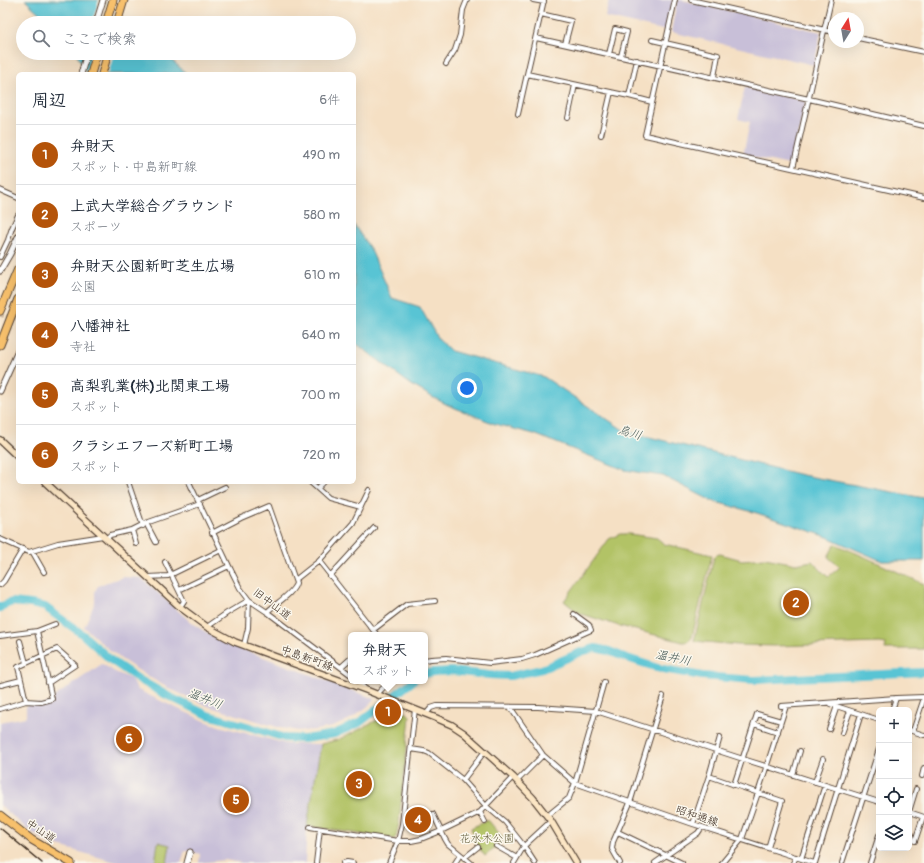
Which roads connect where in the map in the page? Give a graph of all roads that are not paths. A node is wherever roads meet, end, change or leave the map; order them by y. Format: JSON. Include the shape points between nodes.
{"nodes":[{"id":1,"x":103,"y":0,"type":"edge"},
{"id":2,"x":113,"y":0,"type":"edge"},
{"id":3,"x":124,"y":0,"type":"edge"},
{"id":4,"x":467,"y":0,"type":"edge"},
{"id":5,"x":533,"y":0,"type":"edge"},
{"id":6,"x":675,"y":0,"type":"edge"},
{"id":7,"x":691,"y":0,"type":"edge"},
{"id":8,"x":831,"y":0,"type":"edge"},
{"id":9,"x":544,"y":1,"type":"edge"},
{"id":10,"x":541,"y":14,"type":"junction"},
{"id":11,"x":98,"y":16,"type":"edge"},
{"id":12,"x":108,"y":16,"type":"edge"},
{"id":13,"x":119,"y":16,"type":"edge"},
{"id":14,"x":824,"y":30,"type":"junction"},
{"id":15,"x":828,"y":31,"type":"edge"},
{"id":16,"x":536,"y":38,"type":"junction"},
{"id":17,"x":864,"y":39,"type":"edge"},
{"id":18,"x":652,"y":40,"type":"dead end"},
{"id":19,"x":666,"y":43,"type":"junction"},
{"id":20,"x":565,"y":44,"type":"junction"},
{"id":21,"x":924,"y":52,"type":"edge"},
{"id":22,"x":609,"y":54,"type":"junction"},
{"id":23,"x":621,"y":56,"type":"junction"},
{"id":24,"x":85,"y":60,"type":"edge"},
{"id":25,"x":96,"y":60,"type":"edge"},
{"id":26,"x":106,"y":60,"type":"edge"},
{"id":27,"x":637,"y":60,"type":"junction"},
{"id":28,"x":446,"y":64,"type":"dead end"},
{"id":29,"x":661,"y":65,"type":"junction"},
{"id":30,"x":82,"y":72,"type":"edge"},
{"id":31,"x":92,"y":72,"type":"edge"},
{"id":32,"x":103,"y":72,"type":"edge"},
{"id":33,"x":527,"y":74,"type":"junction"},
{"id":34,"x":714,"y":77,"type":"junction"},
{"id":35,"x":575,"y":85,"type":"junction"},
{"id":36,"x":611,"y":92,"type":"junction"},
{"id":37,"x":629,"y":96,"type":"junction"},
{"id":38,"x":809,"y":99,"type":"junction"},
{"id":39,"x":652,"y":102,"type":"junction"},
{"id":40,"x":518,"y":114,"type":"dead end"},
{"id":41,"x":568,"y":118,"type":"dead end"},
{"id":42,"x":924,"y":126,"type":"edge"},
{"id":43,"x":602,"y":135,"type":"dead end"},
{"id":44,"x":793,"y":168,"type":"junction"},
{"id":45,"x":0,"y":190,"type":"edge"},
{"id":46,"x":16,"y":197,"type":"edge"},
{"id":47,"x":924,"y":198,"type":"edge"},
{"id":48,"x":16,"y":219,"type":"edge"},
{"id":49,"x":16,"y":241,"type":"edge"},
{"id":50,"x":0,"y":257,"type":"edge"},
{"id":51,"x":0,"y":271,"type":"edge"},
{"id":52,"x":16,"y":274,"type":"edge"},
{"id":53,"x":16,"y":299,"type":"edge"},
{"id":54,"x":16,"y":304,"type":"edge"},
{"id":55,"x":0,"y":311,"type":"edge"},
{"id":56,"x":0,"y":336,"type":"edge"},
{"id":57,"x":0,"y":345,"type":"edge"},
{"id":58,"x":16,"y":355,"type":"edge"},
{"id":59,"x":0,"y":391,"type":"edge"},
{"id":60,"x":0,"y":440,"type":"edge"},
{"id":61,"x":16,"y":455,"type":"edge"},
{"id":62,"x":48,"y":484,"type":"edge"},
{"id":63,"x":129,"y":484,"type":"edge"},
{"id":64,"x":190,"y":484,"type":"edge"},
{"id":65,"x":313,"y":484,"type":"edge"},
{"id":66,"x":322,"y":484,"type":"edge"},
{"id":67,"x":224,"y":487,"type":"dead end"},
{"id":68,"x":318,"y":488,"type":"junction"},
{"id":69,"x":369,"y":490,"type":"dead end"},
{"id":70,"x":199,"y":502,"type":"junction"},
{"id":71,"x":361,"y":507,"type":"junction"},
{"id":72,"x":145,"y":524,"type":"junction"},
{"id":73,"x":374,"y":528,"type":"dead end"},
{"id":74,"x":132,"y":530,"type":"junction"},
{"id":75,"x":212,"y":532,"type":"junction"},
{"id":76,"x":104,"y":537,"type":"junction"},
{"id":77,"x":0,"y":539,"type":"edge"},
{"id":78,"x":156,"y":542,"type":"dead end"},
{"id":79,"x":136,"y":544,"type":"dead end"},
{"id":80,"x":23,"y":549,"type":"junction"},
{"id":81,"x":221,"y":550,"type":"junction"},
{"id":82,"x":32,"y":551,"type":"junction"},
{"id":83,"x":319,"y":561,"type":"junction"},
{"id":84,"x":165,"y":562,"type":"dead end"},
{"id":85,"x":229,"y":566,"type":"junction"},
{"id":86,"x":44,"y":572,"type":"dead end"},
{"id":87,"x":171,"y":575,"type":"junction"},
{"id":88,"x":330,"y":576,"type":"junction"},
{"id":89,"x":147,"y":577,"type":"junction"},
{"id":90,"x":295,"y":580,"type":"junction"},
{"id":91,"x":0,"y":585,"type":"edge"},
{"id":92,"x":179,"y":590,"type":"junction"},
{"id":93,"x":249,"y":600,"type":"junction"},
{"id":94,"x":436,"y":601,"type":"dead end"},
{"id":95,"x":180,"y":607,"type":"junction"},
{"id":96,"x":267,"y":612,"type":"junction"},
{"id":97,"x":574,"y":614,"type":"dead end"},
{"id":98,"x":55,"y":624,"type":"dead end"},
{"id":99,"x":207,"y":628,"type":"junction"},
{"id":100,"x":37,"y":630,"type":"junction"},
{"id":101,"x":373,"y":630,"type":"joint"},
{"id":102,"x":0,"y":636,"type":"edge"},
{"id":103,"x":20,"y":641,"type":"dead end"},
{"id":104,"x":244,"y":645,"type":"junction"},
{"id":105,"x":43,"y":655,"type":"junction"},
{"id":106,"x":428,"y":659,"type":"edge"},
{"id":107,"x":348,"y":661,"type":"edge"},
{"id":108,"x":26,"y":663,"type":"junction"},
{"id":109,"x":341,"y":668,"type":"junction"},
{"id":110,"x":348,"y":673,"type":"edge"},
{"id":111,"x":21,"y":680,"type":"junction"},
{"id":112,"x":48,"y":682,"type":"junction"},
{"id":113,"x":604,"y":682,"type":"dead end"},
{"id":114,"x":348,"y":683,"type":"edge"},
{"id":115,"x":350,"y":684,"type":"edge"},
{"id":116,"x":361,"y":684,"type":"edge"},
{"id":117,"x":387,"y":684,"type":"edge"},
{"id":118,"x":1,"y":685,"type":"edge"},
{"id":119,"x":366,"y":690,"type":"junction"},
{"id":120,"x":379,"y":696,"type":"junction"},
{"id":121,"x":663,"y":696,"type":"dead end"},
{"id":122,"x":924,"y":697,"type":"edge"},
{"id":123,"x":896,"y":698,"type":"junction"},
{"id":124,"x":26,"y":701,"type":"junction"},
{"id":125,"x":827,"y":703,"type":"junction"},
{"id":126,"x":837,"y":706,"type":"junction"},
{"id":127,"x":510,"y":707,"type":"junction"},
{"id":128,"x":893,"y":707,"type":"edge"},
{"id":129,"x":0,"y":709,"type":"edge"},
{"id":130,"x":415,"y":709,"type":"junction"},
{"id":131,"x":850,"y":710,"type":"junction"},
{"id":132,"x":596,"y":711,"type":"junction"},
{"id":133,"x":426,"y":714,"type":"junction"},
{"id":134,"x":861,"y":714,"type":"junction"},
{"id":135,"x":876,"y":719,"type":"edge"},
{"id":136,"x":781,"y":721,"type":"junction"},
{"id":137,"x":754,"y":724,"type":"junction"},
{"id":138,"x":912,"y":728,"type":"edge"},
{"id":139,"x":653,"y":729,"type":"junction"},
{"id":140,"x":829,"y":730,"type":"dead end"},
{"id":141,"x":912,"y":731,"type":"edge"},
{"id":142,"x":778,"y":732,"type":"junction"},
{"id":143,"x":842,"y":733,"type":"dead end"},
{"id":144,"x":924,"y":735,"type":"edge"},
{"id":145,"x":720,"y":737,"type":"dead end"},
{"id":146,"x":410,"y":749,"type":"junction"},
{"id":147,"x":717,"y":750,"type":"junction"},
{"id":148,"x":485,"y":751,"type":"junction"},
{"id":149,"x":800,"y":751,"type":"dead end"},
{"id":150,"x":543,"y":755,"type":"junction"},
{"id":151,"x":823,"y":758,"type":"dead end"},
{"id":152,"x":876,"y":758,"type":"edge"},
{"id":153,"x":743,"y":759,"type":"junction"},
{"id":154,"x":766,"y":766,"type":"junction"},
{"id":155,"x":924,"y":768,"type":"edge"},
{"id":156,"x":793,"y":775,"type":"junction"},
{"id":157,"x":709,"y":776,"type":"junction"},
{"id":158,"x":922,"y":776,"type":"dead end"},
{"id":159,"x":515,"y":779,"type":"junction"},
{"id":160,"x":463,"y":780,"type":"junction"},
{"id":161,"x":815,"y":782,"type":"junction"},
{"id":162,"x":575,"y":783,"type":"junction"},
{"id":163,"x":734,"y":785,"type":"junction"},
{"id":164,"x":825,"y":785,"type":"junction"},
{"id":165,"x":838,"y":789,"type":"junction"},
{"id":166,"x":916,"y":789,"type":"dead end"},
{"id":167,"x":758,"y":793,"type":"junction"},
{"id":168,"x":863,"y":797,"type":"junction"},
{"id":169,"x":876,"y":801,"type":"edge"},
{"id":170,"x":912,"y":802,"type":"edge"},
{"id":171,"x":630,"y":803,"type":"junction"},
{"id":172,"x":486,"y":806,"type":"junction"},
{"id":173,"x":480,"y":812,"type":"junction"},
{"id":174,"x":912,"y":813,"type":"edge"},
{"id":175,"x":0,"y":814,"type":"edge"},
{"id":176,"x":434,"y":814,"type":"dead end"},
{"id":177,"x":923,"y":817,"type":"edge"},
{"id":178,"x":549,"y":818,"type":"junction"},
{"id":179,"x":485,"y":822,"type":"dead end"},
{"id":180,"x":693,"y":824,"type":"junction"},
{"id":181,"x":310,"y":827,"type":"dead end"},
{"id":182,"x":702,"y":827,"type":"junction"},
{"id":183,"x":320,"y":829,"type":"junction"},
{"id":184,"x":441,"y":831,"type":"junction"},
{"id":185,"x":618,"y":832,"type":"junction"},
{"id":186,"x":742,"y":839,"type":"junction"},
{"id":187,"x":912,"y":840,"type":"edge"},
{"id":188,"x":398,"y":841,"type":"junction"},
{"id":189,"x":876,"y":844,"type":"edge"},
{"id":190,"x":496,"y":846,"type":"dead end"},
{"id":191,"x":524,"y":846,"type":"junction"},
{"id":192,"x":478,"y":847,"type":"dead end"},
{"id":193,"x":768,"y":848,"type":"junction"},
{"id":194,"x":190,"y":852,"type":"dead end"},
{"id":195,"x":666,"y":855,"type":"junction"},
{"id":196,"x":462,"y":856,"type":"junction"},
{"id":197,"x":796,"y":857,"type":"junction"},
{"id":198,"x":517,"y":858,"type":"junction"},
{"id":199,"x":801,"y":859,"type":"junction"},
{"id":200,"x":71,"y":863,"type":"edge"},
{"id":201,"x":187,"y":863,"type":"edge"},
{"id":202,"x":316,"y":863,"type":"edge"},
{"id":203,"x":343,"y":863,"type":"edge"},
{"id":204,"x":353,"y":863,"type":"edge"},
{"id":205,"x":389,"y":863,"type":"edge"},
{"id":206,"x":455,"y":863,"type":"edge"},
{"id":207,"x":471,"y":863,"type":"edge"},
{"id":208,"x":514,"y":863,"type":"edge"},
{"id":209,"x":534,"y":863,"type":"edge"},
{"id":210,"x":576,"y":863,"type":"edge"},
{"id":211,"x":620,"y":863,"type":"edge"},
{"id":212,"x":655,"y":863,"type":"edge"},
{"id":213,"x":682,"y":863,"type":"edge"},
{"id":214,"x":722,"y":863,"type":"edge"},
{"id":215,"x":793,"y":863,"type":"edge"},
{"id":216,"x":814,"y":863,"type":"edge"},
{"id":217,"x":842,"y":863,"type":"edge"},
{"id":218,"x":870,"y":863,"type":"edge"}],
"edges":[{"from":1,"to":11,"type":"street"},
{"from":2,"to":12,"type":"highway"},
{"from":3,"to":13,"type":"highway"},
{"from":4,"to":28,"type":"street","via":[[460,35],[455,50]]},
{"from":5,"to":9,"type":"street"},
{"from":6,"to":19,"type":"street"},
{"from":7,"to":14,"type":"street"},
{"from":8,"to":14,"type":"street"},
{"from":9,"to":10,"type":"street"},
{"from":10,"to":16,"type":"street"},
{"from":10,"to":20,"type":"street","via":[[571,21]]},
{"from":14,"to":15,"type":"street"},
{"from":14,"to":38,"type":"street"},
{"from":16,"to":20,"type":"street"},
{"from":16,"to":33,"type":"street"},
{"from":17,"to":21,"type":"street"},
{"from":18,"to":19,"type":"street"},
{"from":19,"to":29,"type":"street"},
{"from":19,"to":34,"type":"street","via":[[718,55]]},
{"from":20,"to":22,"type":"street"},
{"from":22,"to":23,"type":"street"},
{"from":22,"to":23,"type":"street","via":[[615,29],[627,32]]},
{"from":23,"to":27,"type":"street"},
{"from":24,"to":30,"type":"street"},
{"from":25,"to":31,"type":"highway"},
{"from":26,"to":32,"type":"highway"},
{"from":27,"to":29,"type":"street"},
{"from":27,"to":37,"type":"street"},
{"from":29,"to":34,"type":"street"},
{"from":29,"to":39,"type":"street"},
{"from":33,"to":35,"type":"street"},
{"from":33,"to":40,"type":"street"},
{"from":34,"to":38,"type":"street"},
{"from":35,"to":36,"type":"street"},
{"from":35,"to":41,"type":"street"},
{"from":36,"to":37,"type":"street"},
{"from":36,"to":43,"type":"street"},
{"from":37,"to":39,"type":"street"},
{"from":38,"to":42,"type":"street"},
{"from":38,"to":44,"type":"street"},
{"from":39,"to":44,"type":"street","via":[[645,135]]},
{"from":44,"to":47,"type":"street"},
{"from":45,"to":46,"type":"street"},
{"from":48,"to":50,"type":"street"},
{"from":49,"to":51,"type":"street"},
{"from":52,"to":55,"type":"highway"},
{"from":53,"to":56,"type":"highway"},
{"from":54,"to":57,"type":"highway"},
{"from":58,"to":59,"type":"street"},
{"from":60,"to":61,"type":"main road"},
{"from":62,"to":76,"type":"main road","name":"中島新町線"},
{"from":63,"to":72,"type":"street"},
{"from":64,"to":70,"type":"street","name":"旧中山道"},
{"from":65,"to":68,"type":"street"},
{"from":66,"to":68,"type":"street"},
{"from":67,"to":70,"type":"street"},
{"from":68,"to":71,"type":"street","via":[[328,498]]},
{"from":69,"to":71,"type":"street"},
{"from":70,"to":72,"type":"street"},
{"from":70,"to":75,"type":"street","name":"旧中山道"},
{"from":71,"to":83,"type":"street","via":[[353,523]]},
{"from":72,"to":74,"type":"street"},
{"from":72,"to":78,"type":"street"},
{"from":73,"to":88,"type":"street"},
{"from":74,"to":76,"type":"street"},
{"from":74,"to":79,"type":"street"},
{"from":75,"to":81,"type":"street","name":"旧中山道"},
{"from":75,"to":90,"type":"street","via":[[268,506]]},
{"from":76,"to":82,"type":"street","via":[[58,543]]},
{"from":76,"to":89,"type":"main road","name":"中島新町線"},
{"from":77,"to":80,"type":"street"},
{"from":80,"to":82,"type":"street"},
{"from":80,"to":91,"type":"street"},
{"from":81,"to":85,"type":"street","name":"旧中山道"},
{"from":81,"to":87,"type":"street"},
{"from":82,"to":86,"type":"street"},
{"from":83,"to":88,"type":"street"},
{"from":83,"to":90,"type":"street"},
{"from":84,"to":87,"type":"street"},
{"from":85,"to":92,"type":"street"},
{"from":85,"to":93,"type":"street","name":"旧中山道"},
{"from":87,"to":89,"type":"street"},
{"from":87,"to":92,"type":"street"},
{"from":88,"to":101,"type":"street"},
{"from":89,"to":95,"type":"main road","name":"中島新町線"},
{"from":90,"to":96,"type":"street","via":[[294,590]]},
{"from":92,"to":95,"type":"street","via":[[184,601]]},
{"from":93,"to":96,"type":"street","name":"旧中山道"},
{"from":93,"to":99,"type":"street"},
{"from":93,"to":104,"type":"street","via":[[248,628]]},
{"from":94,"to":101,"type":"street","via":[[407,604]]},
{"from":95,"to":99,"type":"main road","name":"中島新町線"},
{"from":96,"to":109,"type":"street","name":"旧中山道"},
{"from":97,"to":106,"type":"street","via":[[589,625],[591,630],[535,655],[490,663],[446,658]]},
{"from":98,"to":100,"type":"street"},
{"from":99,"to":104,"type":"main road","name":"中島新町線"},
{"from":100,"to":102,"type":"street"},
{"from":100,"to":105,"type":"street"},
{"from":103,"to":108,"type":"street"},
{"from":104,"to":114,"type":"main road","name":"中島新町線"},
{"from":105,"to":108,"type":"street"},
{"from":105,"to":112,"type":"street"},
{"from":105,"to":112,"type":"street","via":[[57,649],[75,665]]},
{"from":107,"to":109,"type":"street"},
{"from":108,"to":111,"type":"street","via":[[18,667]]},
{"from":109,"to":110,"type":"street","name":"旧中山道"},
{"from":111,"to":118,"type":"street"},
{"from":111,"to":124,"type":"street"},
{"from":112,"to":124,"type":"street","via":[[52,699],[41,702]]},
{"from":113,"to":132,"type":"street"},
{"from":115,"to":119,"type":"main road","name":"中島新町線"},
{"from":116,"to":119,"type":"street"},
{"from":117,"to":120,"type":"street"},
{"from":119,"to":120,"type":"main road","name":"中島新町線"},
{"from":120,"to":130,"type":"main road","name":"中島新町線"},
{"from":121,"to":139,"type":"street"},
{"from":122,"to":123,"type":"street"},
{"from":122,"to":138,"type":"street"},
{"from":123,"to":125,"type":"street"},
{"from":123,"to":128,"type":"street"},
{"from":124,"to":129,"type":"street"},
{"from":125,"to":126,"type":"street"},
{"from":125,"to":136,"type":"street","via":[[783,706]]},
{"from":126,"to":131,"type":"street"},
{"from":126,"to":140,"type":"street"},
{"from":127,"to":132,"type":"street"},
{"from":127,"to":133,"type":"street","via":[[437,706]]},
{"from":127,"to":150,"type":"street"},
{"from":130,"to":133,"type":"main road","name":"中島新町線"},
{"from":130,"to":146,"type":"street"},
{"from":131,"to":134,"type":"street"},
{"from":131,"to":143,"type":"street"},
{"from":132,"to":139,"type":"street"},
{"from":132,"to":162,"type":"street"},
{"from":133,"to":148,"type":"main road","name":"中島新町線","via":[[458,729]]},
{"from":134,"to":135,"type":"street"},
{"from":134,"to":165,"type":"street"},
{"from":136,"to":137,"type":"street","via":[[757,714]]},
{"from":136,"to":142,"type":"street"},
{"from":137,"to":142,"type":"street"},
{"from":137,"to":153,"type":"street"},
{"from":139,"to":147,"type":"street"},
{"from":139,"to":171,"type":"street"},
{"from":141,"to":144,"type":"street"},
{"from":142,"to":154,"type":"street"},
{"from":145,"to":147,"type":"street"},
{"from":146,"to":160,"type":"street","via":[[429,753]]},
{"from":146,"to":188,"type":"street"},
{"from":147,"to":153,"type":"street"},
{"from":147,"to":157,"type":"street"},
{"from":148,"to":159,"type":"main road","name":"中島新町線"},
{"from":148,"to":160,"type":"street"},
{"from":149,"to":156,"type":"street"},
{"from":150,"to":159,"type":"street"},
{"from":150,"to":162,"type":"street"},
{"from":151,"to":161,"type":"street"},
{"from":152,"to":168,"type":"street"},
{"from":153,"to":154,"type":"street"},
{"from":153,"to":163,"type":"street"},
{"from":154,"to":156,"type":"street"},
{"from":154,"to":167,"type":"street"},
{"from":155,"to":158,"type":"street"},
{"from":156,"to":161,"type":"street"},
{"from":157,"to":163,"type":"street"},
{"from":157,"to":180,"type":"street"},
{"from":159,"to":172,"type":"street"},
{"from":159,"to":178,"type":"main road","name":"中島新町線"},
{"from":160,"to":172,"type":"street"},
{"from":161,"to":164,"type":"street"},
{"from":162,"to":171,"type":"street","name":"昭和通線"},
{"from":162,"to":178,"type":"street","via":[[570,798]]},
{"from":163,"to":167,"type":"street"},
{"from":164,"to":165,"type":"street"},
{"from":164,"to":199,"type":"street"},
{"from":165,"to":168,"type":"street"},
{"from":165,"to":216,"type":"street"},
{"from":166,"to":170,"type":"street"},
{"from":167,"to":186,"type":"street"},
{"from":167,"to":193,"type":"street","via":[[782,801]]},
{"from":168,"to":169,"type":"street"},
{"from":168,"to":217,"type":"street"},
{"from":171,"to":180,"type":"street","name":"昭和通線"},
{"from":171,"to":185,"type":"street"},
{"from":172,"to":173,"type":"street"},
{"from":172,"to":191,"type":"street","via":[[505,822]]},
{"from":173,"to":179,"type":"street"},
{"from":173,"to":184,"type":"street"},
{"from":174,"to":177,"type":"street"},
{"from":175,"to":200,"type":"highway","name":"中山道","via":[[32,840]]},
{"from":176,"to":184,"type":"street"},
{"from":177,"to":187,"type":"street","via":[[915,841]]},
{"from":178,"to":191,"type":"street"},
{"from":178,"to":210,"type":"main road","name":"中島新町線"},
{"from":180,"to":182,"type":"street","name":"昭和通線"},
{"from":181,"to":183,"type":"street"},
{"from":182,"to":186,"type":"street","name":"昭和通線"},
{"from":182,"to":195,"type":"street","via":[[698,833]]},
{"from":183,"to":188,"type":"street"},
{"from":183,"to":202,"type":"street"},
{"from":184,"to":188,"type":"street","via":[[421,839]]},
{"from":184,"to":196,"type":"street","via":[[448,844]]},
{"from":185,"to":195,"type":"street"},
{"from":185,"to":211,"type":"street","via":[[612,849]]},
{"from":186,"to":193,"type":"street","name":"昭和通線"},
{"from":186,"to":214,"type":"street"},
{"from":188,"to":205,"type":"street"},
{"from":189,"to":218,"type":"street"},
{"from":190,"to":198,"type":"street"},
{"from":191,"to":198,"type":"street"},
{"from":191,"to":209,"type":"street"},
{"from":192,"to":196,"type":"street"},
{"from":193,"to":197,"type":"street","name":"昭和通線"},
{"from":194,"to":201,"type":"street"},
{"from":195,"to":212,"type":"street"},
{"from":195,"to":213,"type":"street"},
{"from":196,"to":206,"type":"street"},
{"from":196,"to":207,"type":"street"},
{"from":197,"to":199,"type":"street","name":"昭和通線"},
{"from":197,"to":215,"type":"street"},
{"from":198,"to":208,"type":"street"},
{"from":199,"to":216,"type":"street","name":"昭和通線"},
{"from":203,"to":204,"type":"street"}]}
